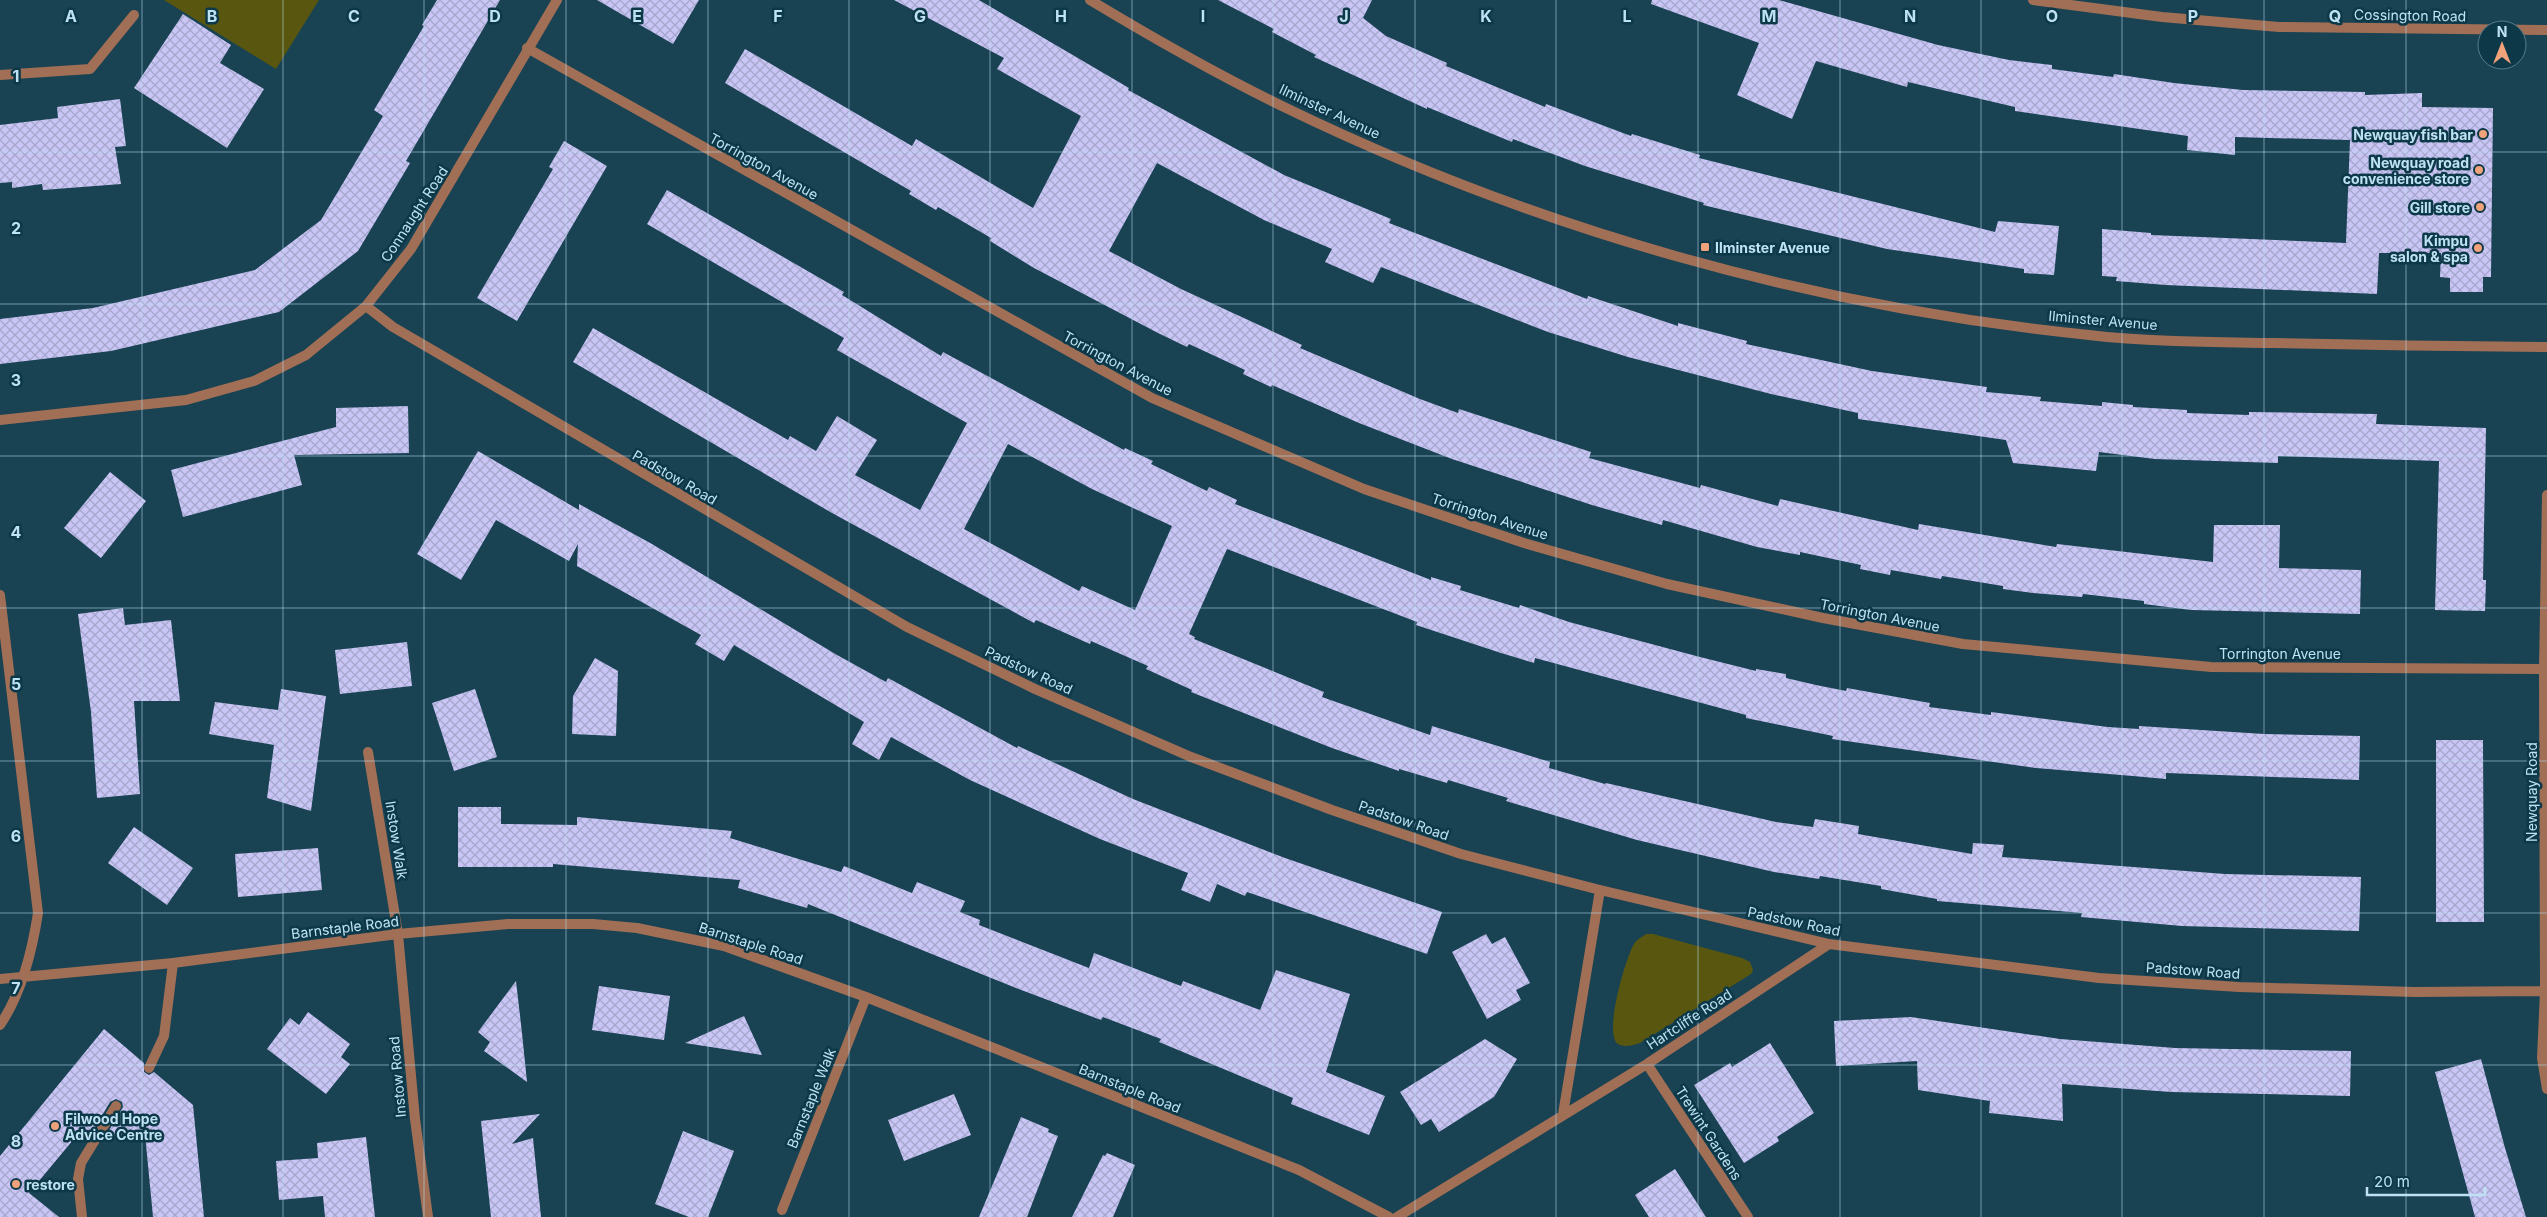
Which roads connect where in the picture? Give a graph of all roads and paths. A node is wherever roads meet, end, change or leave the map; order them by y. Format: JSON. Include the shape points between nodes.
{"nodes":[{"id":1,"x":557,"y":0,"type":"edge"},
{"id":2,"x":1090,"y":0,"type":"edge"},
{"id":3,"x":2033,"y":0,"type":"edge"},
{"id":4,"x":134,"y":15,"type":"dead end"},
{"id":5,"x":2547,"y":30,"type":"edge"},
{"id":6,"x":527,"y":48,"type":"junction"},
{"id":7,"x":0,"y":75,"type":"edge"},
{"id":8,"x":366,"y":306,"type":"junction"},
{"id":9,"x":2547,"y":347,"type":"edge"},
{"id":10,"x":0,"y":420,"type":"edge"},
{"id":11,"x":2547,"y":495,"type":"edge"},
{"id":12,"x":0,"y":595,"type":"edge"},
{"id":13,"x":2544,"y":669,"type":"junction"},
{"id":14,"x":368,"y":752,"type":"dead end"},
{"id":15,"x":1600,"y":890,"type":"junction"},
{"id":16,"x":398,"y":934,"type":"junction"},
{"id":17,"x":1829,"y":944,"type":"junction"},
{"id":18,"x":173,"y":963,"type":"junction"},
{"id":19,"x":22,"y":977,"type":"junction"},
{"id":20,"x":0,"y":979,"type":"edge"},
{"id":21,"x":2546,"y":991,"type":"edge"},
{"id":22,"x":866,"y":997,"type":"junction"},
{"id":23,"x":0,"y":1025,"type":"edge"},
{"id":24,"x":1647,"y":1064,"type":"junction"},
{"id":25,"x":149,"y":1068,"type":"dead end"},
{"id":26,"x":2547,"y":1089,"type":"edge"},
{"id":27,"x":116,"y":1106,"type":"dead end"},
{"id":28,"x":1563,"y":1114,"type":"junction"},
{"id":29,"x":782,"y":1210,"type":"dead end"},
{"id":30,"x":82,"y":1217,"type":"edge"},
{"id":31,"x":428,"y":1217,"type":"edge"},
{"id":32,"x":1389,"y":1217,"type":"edge"},
{"id":33,"x":1397,"y":1217,"type":"edge"},
{"id":34,"x":1748,"y":1217,"type":"edge"}],
"edges":[{"from":1,"to":6,"type":"street","name":"Connaught Road"},
{"from":2,"to":9,"type":"street","name":"Ilminster Avenue","via":[[1284,107],[1405,160],[1505,200],[1703,264],[1884,305],[2091,336],[2232,342]]},
{"from":3,"to":5,"type":"street","name":"Cossington Road","via":[[2162,17],[2279,27]]},
{"from":4,"to":7,"type":"street","via":[[90,69]]},
{"from":6,"to":8,"type":"street","name":"Connaught Road","via":[[411,249]]},
{"from":6,"to":13,"type":"street","name":"Torrington Avenue","via":[[1152,398],[1364,489],[1524,543],[1667,584],[1963,644],[2211,667]]},
{"from":8,"to":10,"type":"street","name":"Connaught Road","via":[[306,355],[254,381],[186,400]]},
{"from":8,"to":15,"type":"street","name":"Padstow Road","via":[[393,327],[907,627],[1035,689],[1191,757],[1332,810],[1461,854]]},
{"from":11,"to":13,"type":"street","name":"Newquay Road"},
{"from":12,"to":19,"type":"street","via":[[38,913],[32,949]]},
{"from":13,"to":21,"type":"street","name":"Newquay Road"},
{"from":14,"to":16,"type":"street","name":"Instow Walk"},
{"from":15,"to":17,"type":"street","name":"Padstow Road"},
{"from":15,"to":28,"type":"street"},
{"from":16,"to":18,"type":"street","name":"Barnstaple Road"},
{"from":16,"to":22,"type":"street","name":"Barnstaple Road","via":[[549,923],[637,928],[724,946]]},
{"from":16,"to":31,"type":"street","name":"Instow Road","via":[[415,1119]]},
{"from":17,"to":21,"type":"street","name":"Padstow Road","via":[[2099,978],[2239,987],[2415,992]]},
{"from":17,"to":24,"type":"street","name":"Hartcliffe Road"},
{"from":18,"to":19,"type":"street","name":"Barnstaple Road"},
{"from":18,"to":25,"type":"street","via":[[164,1036]]},
{"from":19,"to":20,"type":"street","name":"Barnstaple Road"},
{"from":19,"to":23,"type":"street"},
{"from":21,"to":26,"type":"street","name":"Newquay Road","via":[[2542,1058]]},
{"from":22,"to":29,"type":"street","name":"Barnstaple Walk"},
{"from":22,"to":32,"type":"street","name":"Barnstaple Road","via":[[1299,1170]]},
{"from":24,"to":28,"type":"street","name":"Hartcliffe Road"},
{"from":24,"to":34,"type":"street","name":"Trewint Gardens"},
{"from":27,"to":30,"type":"street","via":[[81,1162],[78,1179]]},
{"from":28,"to":33,"type":"street","name":"Hartcliffe Road"}]}
